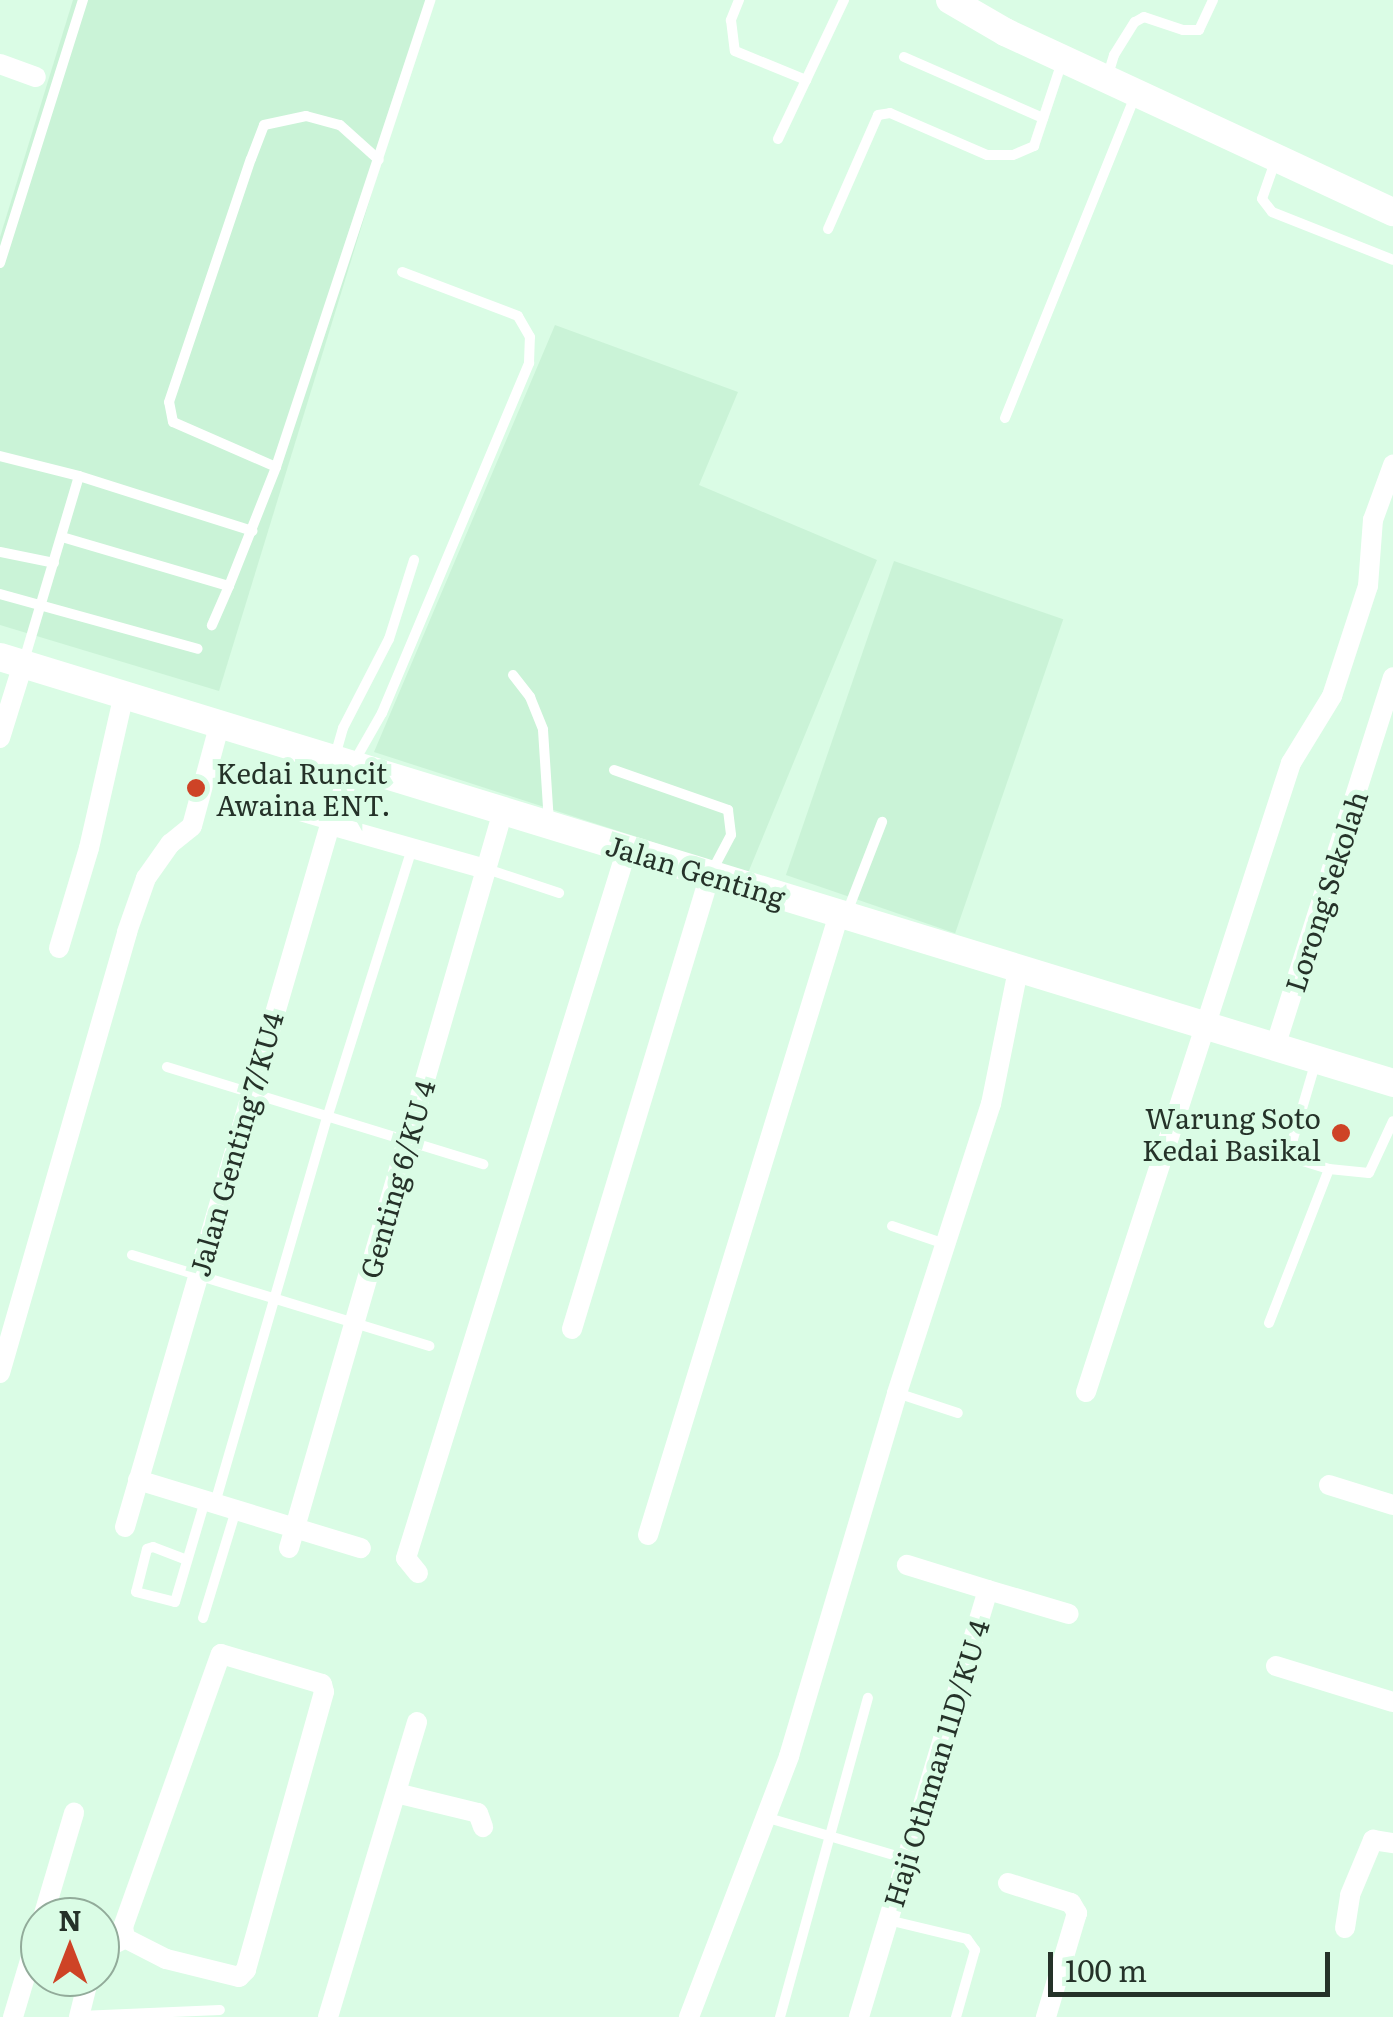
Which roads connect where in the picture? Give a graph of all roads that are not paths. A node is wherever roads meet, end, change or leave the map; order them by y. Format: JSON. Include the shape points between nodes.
{"nodes":[{"id":1,"x":83,"y":0,"type":"edge"},
{"id":2,"x":430,"y":0,"type":"edge"},
{"id":3,"x":738,"y":0,"type":"edge"},
{"id":4,"x":844,"y":0,"type":"edge"},
{"id":5,"x":950,"y":0,"type":"edge"},
{"id":6,"x":1213,"y":0,"type":"edge"},
{"id":7,"x":904,"y":57,"type":"dead end"},
{"id":8,"x":1063,"y":59,"type":"junction"},
{"id":9,"x":0,"y":64,"type":"edge"},
{"id":10,"x":36,"y":78,"type":"dead end"},
{"id":11,"x":1107,"y":79,"type":"junction"},
{"id":12,"x":806,"y":80,"type":"junction"},
{"id":13,"x":1136,"y":93,"type":"junction"},
{"id":14,"x":1044,"y":118,"type":"junction"},
{"id":15,"x":778,"y":139,"type":"dead end"},
{"id":16,"x":1277,"y":158,"type":"junction"},
{"id":17,"x":379,"y":160,"type":"junction"},
{"id":18,"x":1393,"y":212,"type":"edge"},
{"id":19,"x":828,"y":229,"type":"dead end"},
{"id":20,"x":1393,"y":260,"type":"edge"},
{"id":21,"x":0,"y":263,"type":"edge"},
{"id":22,"x":402,"y":272,"type":"dead end"},
{"id":23,"x":1005,"y":418,"type":"dead end"},
{"id":24,"x":0,"y":456,"type":"edge"},
{"id":25,"x":1393,"y":466,"type":"edge"},
{"id":26,"x":276,"y":467,"type":"junction"},
{"id":27,"x":79,"y":476,"type":"junction"},
{"id":28,"x":252,"y":531,"type":"junction"},
{"id":29,"x":62,"y":537,"type":"junction"},
{"id":30,"x":0,"y":552,"type":"edge"},
{"id":31,"x":414,"y":560,"type":"dead end"},
{"id":32,"x":54,"y":563,"type":"junction"},
{"id":33,"x":229,"y":586,"type":"junction"},
{"id":34,"x":0,"y":594,"type":"edge"},
{"id":35,"x":40,"y":606,"type":"junction"},
{"id":36,"x":212,"y":624,"type":"dead end"},
{"id":37,"x":198,"y":649,"type":"dead end"},
{"id":38,"x":11,"y":660,"type":"edge"},
{"id":39,"x":513,"y":675,"type":"dead end"},
{"id":40,"x":1393,"y":677,"type":"edge"},
{"id":41,"x":124,"y":694,"type":"junction"},
{"id":42,"x":220,"y":724,"type":"junction"},
{"id":43,"x":0,"y":738,"type":"edge"},
{"id":44,"x":344,"y":760,"type":"junction"},
{"id":45,"x":614,"y":770,"type":"dead end"},
{"id":46,"x":262,"y":805,"type":"dead end"},
{"id":47,"x":503,"y":811,"type":"junction"},
{"id":48,"x":882,"y":822,"type":"dead end"},
{"id":49,"x":330,"y":824,"type":"junction"},
{"id":50,"x":549,"y":825,"type":"junction"},
{"id":51,"x":412,"y":847,"type":"junction"},
{"id":52,"x":627,"y":849,"type":"junction"},
{"id":53,"x":486,"y":869,"type":"junction"},
{"id":54,"x":710,"y":874,"type":"junction"},
{"id":55,"x":558,"y":893,"type":"dead end"},
{"id":56,"x":842,"y":915,"type":"junction"},
{"id":57,"x":60,"y":948,"type":"dead end"},
{"id":58,"x":1018,"y":970,"type":"junction"},
{"id":59,"x":1203,"y":1026,"type":"junction"},
{"id":60,"x":1275,"y":1047,"type":"junction"},
{"id":61,"x":1317,"y":1060,"type":"junction"},
{"id":62,"x":167,"y":1067,"type":"dead end"},
{"id":63,"x":1393,"y":1083,"type":"edge"},
{"id":64,"x":250,"y":1092,"type":"junction"},
{"id":65,"x":328,"y":1116,"type":"junction"},
{"id":66,"x":1393,"y":1121,"type":"edge"},
{"id":67,"x":407,"y":1140,"type":"junction"},
{"id":68,"x":483,"y":1164,"type":"dead end"},
{"id":69,"x":1329,"y":1169,"type":"junction"},
{"id":70,"x":892,"y":1226,"type":"dead end"},
{"id":71,"x":946,"y":1244,"type":"junction"},
{"id":72,"x":132,"y":1255,"type":"dead end"},
{"id":73,"x":198,"y":1274,"type":"junction"},
{"id":74,"x":274,"y":1299,"type":"junction"},
{"id":75,"x":1269,"y":1322,"type":"dead end"},
{"id":76,"x":354,"y":1326,"type":"junction"},
{"id":77,"x":572,"y":1329,"type":"dead end"},
{"id":78,"x":429,"y":1346,"type":"dead end"},
{"id":79,"x":0,"y":1372,"type":"edge"},
{"id":80,"x":1086,"y":1392,"type":"dead end"},
{"id":81,"x":897,"y":1393,"type":"junction"},
{"id":82,"x":958,"y":1413,"type":"dead end"},
{"id":83,"x":138,"y":1480,"type":"junction"},
{"id":84,"x":1329,"y":1485,"type":"dead end"},
{"id":85,"x":210,"y":1502,"type":"junction"},
{"id":86,"x":1393,"y":1505,"type":"edge"},
{"id":87,"x":236,"y":1510,"type":"junction"},
{"id":88,"x":125,"y":1527,"type":"dead end"},
{"id":89,"x":648,"y":1535,"type":"dead end"},
{"id":90,"x":292,"y":1538,"type":"junction"},
{"id":91,"x":361,"y":1548,"type":"dead end"},
{"id":92,"x":188,"y":1560,"type":"junction"},
{"id":93,"x":907,"y":1565,"type":"dead end"},
{"id":94,"x":418,"y":1573,"type":"dead end"},
{"id":95,"x":988,"y":1590,"type":"junction"},
{"id":96,"x":1069,"y":1614,"type":"dead end"},
{"id":97,"x":203,"y":1618,"type":"dead end"},
{"id":98,"x":1276,"y":1666,"type":"dead end"},
{"id":99,"x":868,"y":1698,"type":"dead end"},
{"id":100,"x":1393,"y":1702,"type":"edge"},
{"id":101,"x":417,"y":1722,"type":"dead end"},
{"id":102,"x":396,"y":1793,"type":"junction"},
{"id":103,"x":74,"y":1814,"type":"dead end"},
{"id":104,"x":764,"y":1817,"type":"junction"},
{"id":105,"x":483,"y":1827,"type":"dead end"},
{"id":106,"x":830,"y":1836,"type":"junction"},
{"id":107,"x":1393,"y":1843,"type":"edge"},
{"id":108,"x":907,"y":1860,"type":"junction"},
{"id":109,"x":1008,"y":1883,"type":"dead end"},
{"id":110,"x":49,"y":1897,"type":"edge"},
{"id":111,"x":886,"y":1920,"type":"junction"},
{"id":112,"x":1346,"y":1928,"type":"dead end"},
{"id":113,"x":124,"y":1938,"type":"junction"},
{"id":114,"x":120,"y":1940,"type":"edge"},
{"id":115,"x":220,"y":2010,"type":"dead end"},
{"id":116,"x":79,"y":2016,"type":"edge"},
{"id":117,"x":328,"y":2017,"type":"edge"},
{"id":118,"x":689,"y":2017,"type":"edge"},
{"id":119,"x":780,"y":2017,"type":"edge"},
{"id":120,"x":859,"y":2017,"type":"edge"},
{"id":121,"x":956,"y":2017,"type":"edge"},
{"id":122,"x":1046,"y":2017,"type":"edge"}],
"edges":[{"from":1,"to":21,"type":"lane"},
{"from":2,"to":17,"type":"lane"},
{"from":3,"to":12,"type":"lane","via":[[731,20],[735,50]]},
{"from":4,"to":12,"type":"lane"},
{"from":5,"to":8,"type":"street"},
{"from":6,"to":11,"type":"lane","via":[[1199,30],[1144,17],[1135,22]]},
{"from":7,"to":14,"type":"lane"},
{"from":8,"to":11,"type":"street"},
{"from":8,"to":14,"type":"lane"},
{"from":9,"to":10,"type":"street"},
{"from":11,"to":13,"type":"street"},
{"from":12,"to":15,"type":"lane"},
{"from":13,"to":16,"type":"street"},
{"from":13,"to":23,"type":"lane"},
{"from":14,"to":19,"type":"lane","via":[[1034,146],[987,155],[890,114],[878,115]]},
{"from":16,"to":18,"type":"street"},
{"from":16,"to":20,"type":"lane","via":[[1262,199],[1272,212]]},
{"from":17,"to":26,"type":"lane"},
{"from":17,"to":26,"type":"lane","via":[[340,125],[306,116],[264,125],[178,372],[169,402],[173,422]]},
{"from":22,"to":44,"type":"lane","via":[[518,316],[530,337],[529,363],[382,713]]},
{"from":24,"to":27,"type":"lane"},
{"from":25,"to":59,"type":"street","via":[[1373,520],[1368,586],[1338,678],[1291,762]]},
{"from":26,"to":28,"type":"lane"},
{"from":27,"to":28,"type":"lane"},
{"from":27,"to":29,"type":"lane"},
{"from":28,"to":33,"type":"lane"},
{"from":29,"to":32,"type":"lane"},
{"from":29,"to":33,"type":"lane"},
{"from":30,"to":32,"type":"lane"},
{"from":31,"to":44,"type":"lane","via":[[389,639],[343,728]]},
{"from":32,"to":35,"type":"lane"},
{"from":33,"to":36,"type":"lane"},
{"from":34,"to":35,"type":"lane"},
{"from":35,"to":37,"type":"lane"},
{"from":35,"to":38,"type":"lane"},
{"from":38,"to":41,"type":"street","name":"Jalan Genting"},
{"from":38,"to":43,"type":"street"},
{"from":39,"to":50,"type":"lane","via":[[544,730]]},
{"from":40,"to":60,"type":"street","name":"Lorong Sekolah"},
{"from":41,"to":42,"type":"street","name":"Jalan Genting"},
{"from":41,"to":57,"type":"street"},
{"from":42,"to":44,"type":"street","name":"Jalan Genting"},
{"from":42,"to":79,"type":"street","via":[[192,826],[146,878],[127,932]]},
{"from":44,"to":47,"type":"street","name":"Jalan Genting"},
{"from":44,"to":49,"type":"street","name":"Jalan Genting 7/KU4"},
{"from":45,"to":54,"type":"lane","via":[[728,810],[731,836]]},
{"from":46,"to":49,"type":"lane"},
{"from":47,"to":50,"type":"street","name":"Jalan Genting"},
{"from":47,"to":53,"type":"street","name":"Genting 6/KU 4"},
{"from":48,"to":56,"type":"lane"},
{"from":49,"to":51,"type":"street"},
{"from":49,"to":64,"type":"street","name":"Jalan Genting 7/KU4"},
{"from":50,"to":52,"type":"street","name":"Jalan Genting"},
{"from":51,"to":53,"type":"street"},
{"from":51,"to":65,"type":"lane"},
{"from":52,"to":54,"type":"street","name":"Jalan Genting"},
{"from":52,"to":94,"type":"street","via":[[406,1558]]},
{"from":53,"to":55,"type":"lane"},
{"from":53,"to":67,"type":"street","name":"Genting 6/KU 4"},
{"from":54,"to":56,"type":"street","name":"Jalan Genting"},
{"from":54,"to":77,"type":"street"},
{"from":56,"to":58,"type":"street","name":"Jalan Genting"},
{"from":56,"to":89,"type":"street"},
{"from":58,"to":59,"type":"street","name":"Jalan Genting"},
{"from":58,"to":71,"type":"street","via":[[991,1104]]},
{"from":59,"to":60,"type":"street","name":"Jalan Genting"},
{"from":59,"to":80,"type":"street"},
{"from":60,"to":61,"type":"street","name":"Jalan Genting"},
{"from":61,"to":63,"type":"street","name":"Jalan Genting"},
{"from":61,"to":69,"type":"lane","via":[[1291,1148],[1293,1158]]},
{"from":62,"to":64,"type":"lane"},
{"from":64,"to":65,"type":"lane"},
{"from":64,"to":73,"type":"street","name":"Jalan Genting 7/KU4"},
{"from":65,"to":67,"type":"lane"},
{"from":65,"to":74,"type":"lane"},
{"from":66,"to":69,"type":"lane","via":[[1369,1173]]},
{"from":67,"to":68,"type":"lane"},
{"from":67,"to":76,"type":"street","name":"Genting 6/KU 4"},
{"from":69,"to":75,"type":"lane"},
{"from":70,"to":71,"type":"lane"},
{"from":71,"to":81,"type":"street"},
{"from":72,"to":73,"type":"lane"},
{"from":73,"to":74,"type":"lane"},
{"from":73,"to":83,"type":"street","name":"Jalan Genting 7/KU4"},
{"from":74,"to":76,"type":"lane"},
{"from":74,"to":85,"type":"lane"},
{"from":76,"to":78,"type":"lane"},
{"from":76,"to":90,"type":"street","name":"Genting 6/KU 4"},
{"from":81,"to":82,"type":"lane"},
{"from":81,"to":104,"type":"street","via":[[789,1756]]},
{"from":83,"to":85,"type":"street"},
{"from":83,"to":88,"type":"street","name":"Jalan Genting 7/KU4"},
{"from":84,"to":86,"type":"street"},
{"from":85,"to":87,"type":"street"},
{"from":85,"to":92,"type":"lane"},
{"from":87,"to":90,"type":"street"},
{"from":87,"to":97,"type":"lane"},
{"from":90,"to":91,"type":"street"},
{"from":92,"to":92,"type":"lane","via":[[175,1602],[136,1592],[147,1549]]},
{"from":93,"to":95,"type":"street","name":"Haji Othman 11D/KU 4"},
{"from":95,"to":96,"type":"street"},
{"from":95,"to":108,"type":"street","name":"Haji Othman 11D/KU 4"},
{"from":98,"to":100,"type":"street"},
{"from":99,"to":106,"type":"lane"},
{"from":101,"to":102,"type":"street"},
{"from":102,"to":105,"type":"street","via":[[478,1813]]},
{"from":102,"to":117,"type":"street"},
{"from":103,"to":110,"type":"street"},
{"from":104,"to":106,"type":"lane"},
{"from":104,"to":118,"type":"street"},
{"from":106,"to":108,"type":"lane"},
{"from":106,"to":119,"type":"lane"},
{"from":107,"to":112,"type":"street","via":[[1374,1840],[1350,1895]]},
{"from":108,"to":111,"type":"street","name":"Haji Othman 11D/KU 4"},
{"from":109,"to":122,"type":"street","via":[[1072,1903],[1076,1912]]},
{"from":111,"to":120,"type":"street","name":"Haji Othman 11D/KU 4"},
{"from":111,"to":121,"type":"lane","via":[[967,1940],[975,1950]]},
{"from":113,"to":113,"type":"street","via":[[216,1656],[322,1684],[246,1970],[239,1977],[166,1958]]},
{"from":113,"to":114,"type":"street"},
{"from":115,"to":116,"type":"lane"}]}
